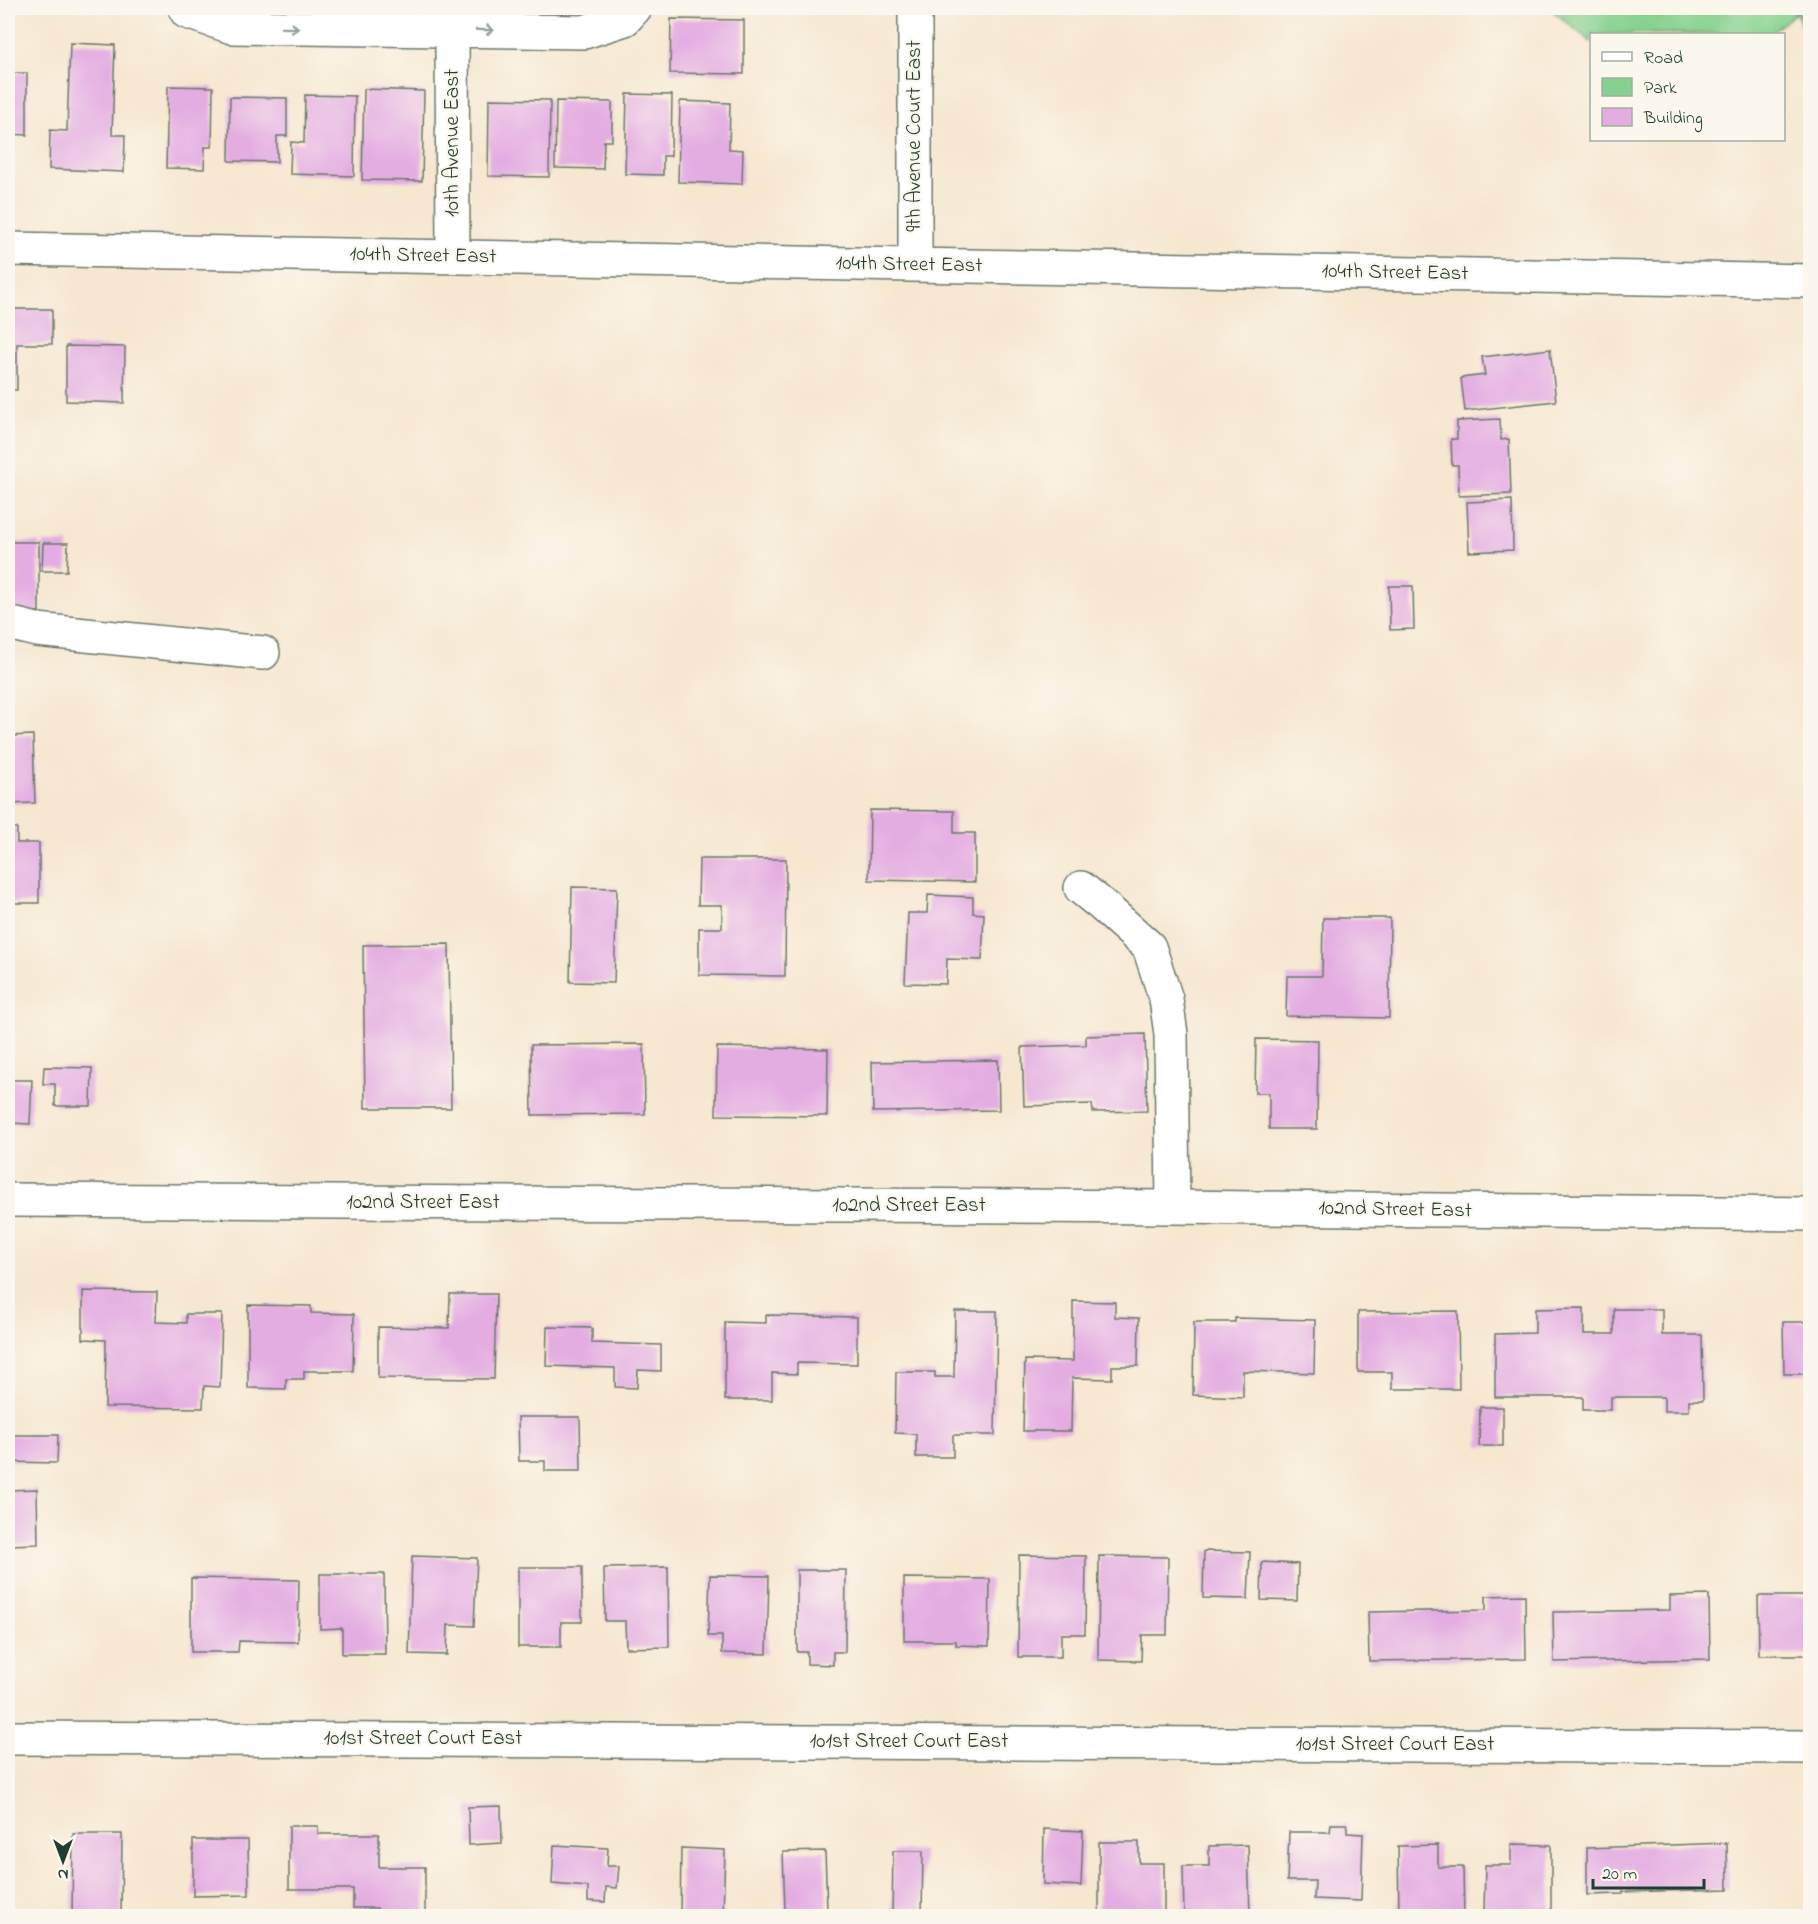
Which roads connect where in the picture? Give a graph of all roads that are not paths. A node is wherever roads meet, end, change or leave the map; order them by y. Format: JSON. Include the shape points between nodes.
{"nodes":[{"id":1,"x":185,"y":8,"type":"edge"},
{"id":2,"x":635,"y":8,"type":"edge"},
{"id":3,"x":915,"y":8,"type":"edge"},
{"id":4,"x":452,"y":30,"type":"junction"},
{"id":5,"x":8,"y":249,"type":"edge"},
{"id":6,"x":453,"y":257,"type":"junction"},
{"id":7,"x":915,"y":265,"type":"junction"},
{"id":8,"x":1810,"y":281,"type":"edge"},
{"id":9,"x":8,"y":623,"type":"edge"},
{"id":10,"x":263,"y":653,"type":"dead end"},
{"id":11,"x":1081,"y":888,"type":"dead end"},
{"id":12,"x":8,"y":1200,"type":"edge"},
{"id":13,"x":1173,"y":1207,"type":"junction"},
{"id":14,"x":1810,"y":1214,"type":"edge"},
{"id":15,"x":8,"y":1738,"type":"edge"},
{"id":16,"x":1810,"y":1747,"type":"edge"}],
"edges":[{"from":1,"to":4,"type":"street","one_way":true,"via":[[232,27]]},
{"from":4,"to":2,"type":"street","one_way":true,"via":[[584,32],[626,19]]},
{"from":3,"to":7,"type":"street","name":"9th Avenue Court East"},
{"from":4,"to":6,"type":"street","name":"10th Avenue East"},
{"from":5,"to":6,"type":"street","name":"104th Street East"},
{"from":6,"to":7,"type":"street","name":"104th Street East"},
{"from":7,"to":8,"type":"street","name":"104th Street East"},
{"from":9,"to":10,"type":"street","via":[[37,630]]},
{"from":11,"to":13,"type":"street","via":[[1149,947],[1166,999],[1171,1034]]},
{"from":12,"to":13,"type":"street","name":"102nd Street East"},
{"from":13,"to":14,"type":"street","name":"102nd Street East"},
{"from":15,"to":16,"type":"street","name":"101st Street Court East"}]}
